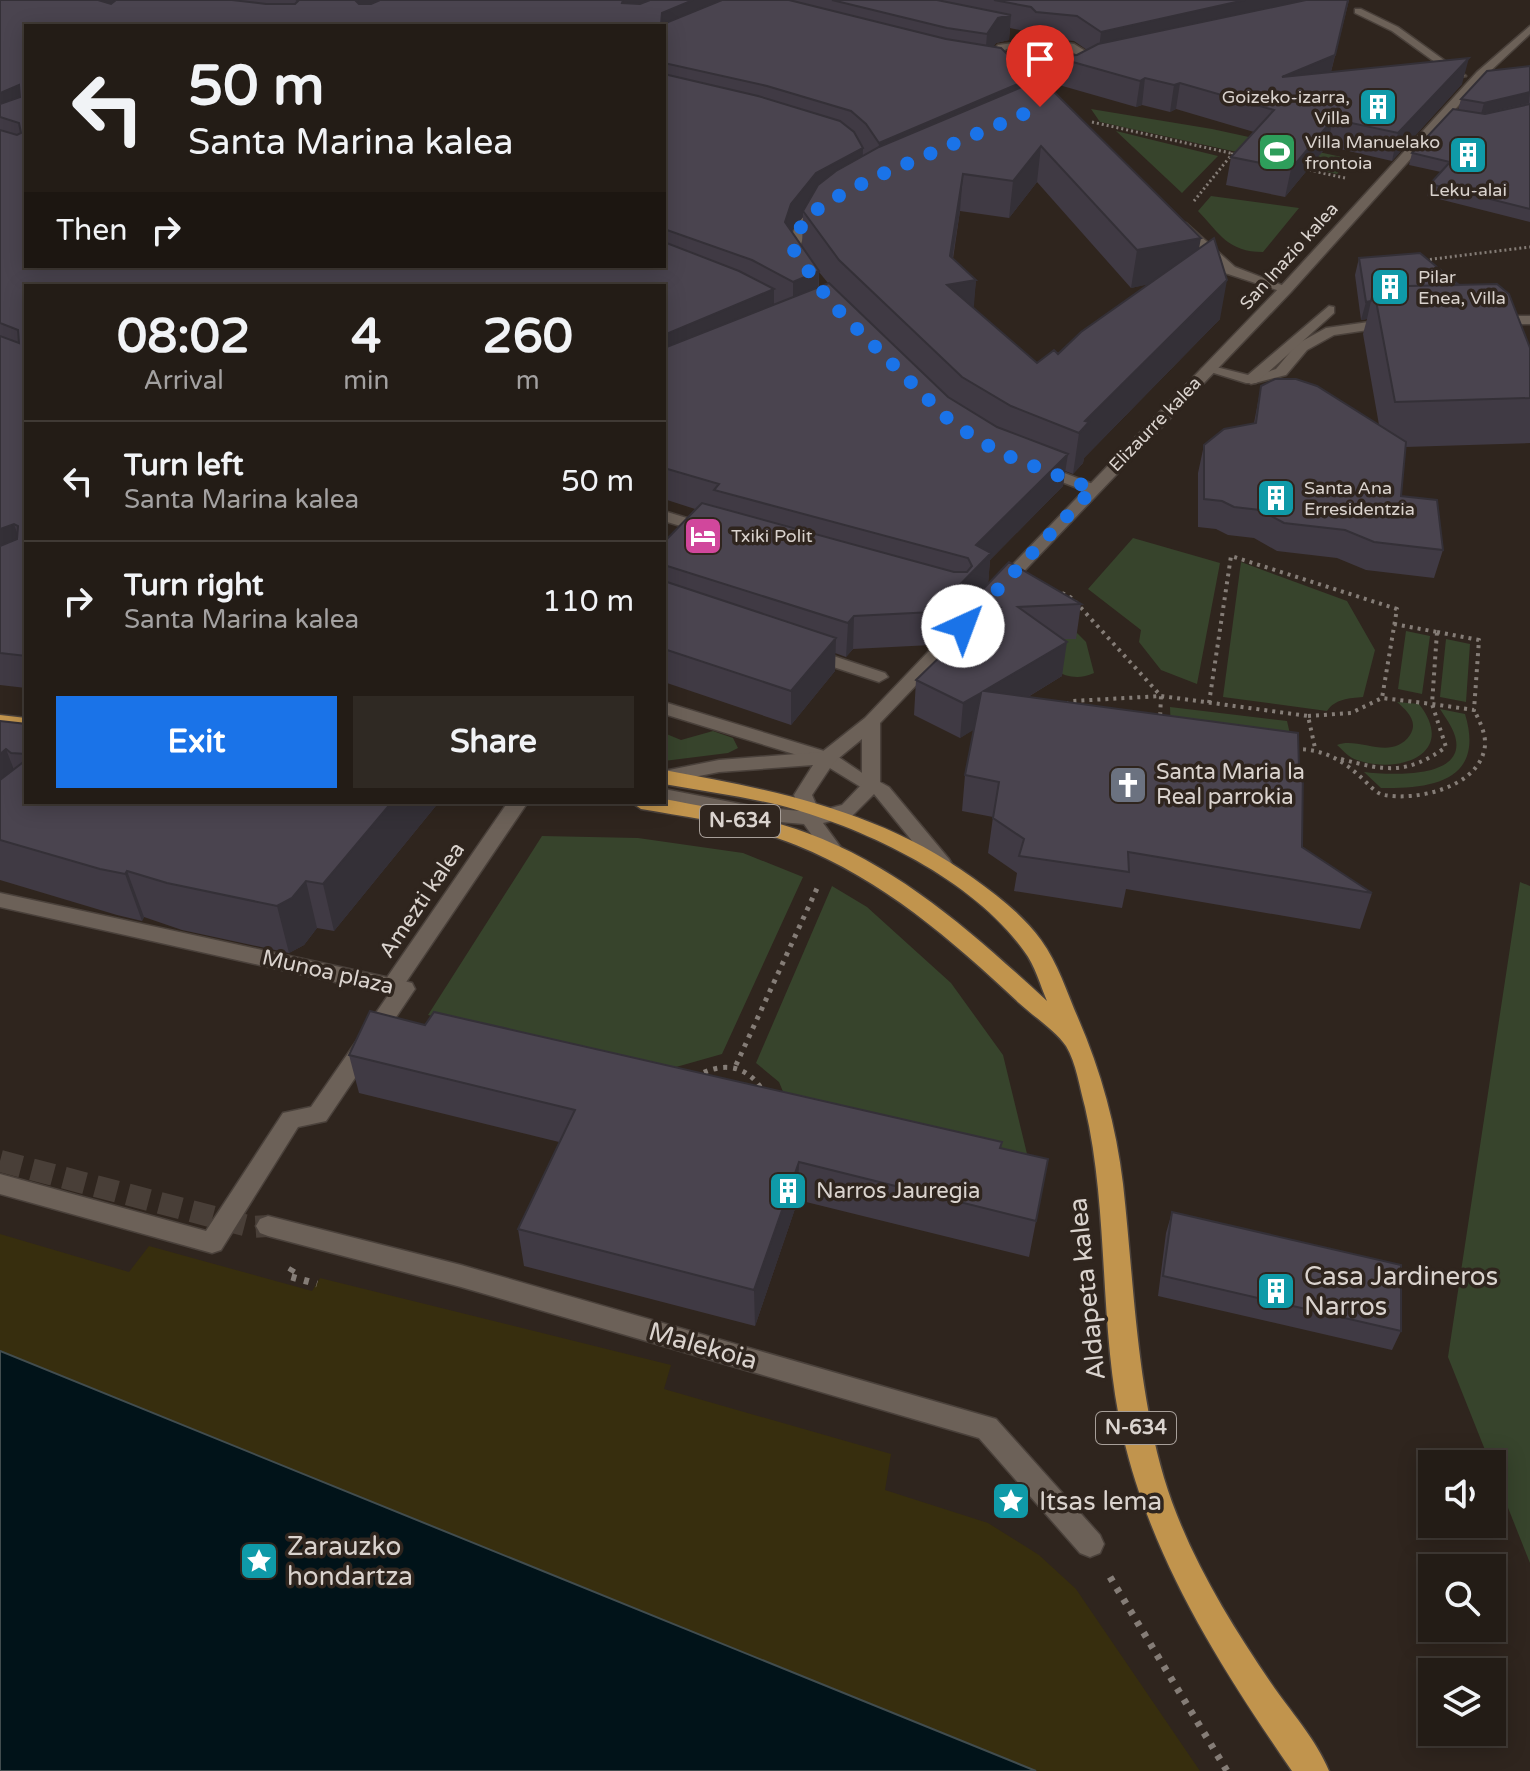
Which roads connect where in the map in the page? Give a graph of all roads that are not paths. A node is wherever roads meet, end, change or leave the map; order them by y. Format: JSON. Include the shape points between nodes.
{"nodes":[{"id":1,"x":1358,"y":11,"type":"dead end"},
{"id":2,"x":1530,"y":29,"type":"edge"},
{"id":3,"x":1008,"y":33,"type":"edge"},
{"id":4,"x":1044,"y":42,"type":"junction"},
{"id":5,"x":1080,"y":50,"type":"junction"},
{"id":6,"x":976,"y":65,"type":"edge"},
{"id":7,"x":1091,"y":65,"type":"junction"},
{"id":8,"x":1000,"y":68,"type":"junction"},
{"id":9,"x":1461,"y":76,"type":"edge"},
{"id":10,"x":1036,"y":77,"type":"junction"},
{"id":11,"x":1052,"y":92,"type":"edge"},
{"id":12,"x":1444,"y":115,"type":"junction"},
{"id":13,"x":1458,"y":118,"type":"edge"},
{"id":14,"x":836,"y":197,"type":"edge"},
{"id":15,"x":1172,"y":216,"type":"edge"},
{"id":16,"x":808,"y":271,"type":"edge"},
{"id":17,"x":1286,"y":289,"type":"junction"},
{"id":18,"x":1329,"y":310,"type":"dead end"},
{"id":19,"x":1475,"y":320,"type":"edge"},
{"id":20,"x":1530,"y":320,"type":"edge"},
{"id":21,"x":1409,"y":322,"type":"edge"},
{"id":22,"x":1208,"y":369,"type":"junction"},
{"id":23,"x":1251,"y":380,"type":"junction"},
{"id":24,"x":1025,"y":463,"type":"edge"},
{"id":25,"x":1093,"y":489,"type":"junction"},
{"id":26,"x":666,"y":517,"type":"edge"},
{"id":27,"x":727,"y":534,"type":"edge"},
{"id":28,"x":793,"y":648,"type":"edge"},
{"id":29,"x":879,"y":677,"type":"dead end"},
{"id":30,"x":666,"y":709,"type":"edge"},
{"id":31,"x":0,"y":721,"type":"edge"},
{"id":32,"x":871,"y":722,"type":"junction"},
{"id":33,"x":24,"y":724,"type":"edge"},
{"id":34,"x":827,"y":758,"type":"junction"},
{"id":35,"x":666,"y":777,"type":"edge"},
{"id":36,"x":666,"y":777,"type":"edge"},
{"id":37,"x":871,"y":785,"type":"junction"},
{"id":38,"x":666,"y":795,"type":"edge"},
{"id":39,"x":517,"y":804,"type":"edge"},
{"id":40,"x":651,"y":804,"type":"edge"},
{"id":41,"x":817,"y":813,"type":"junction"},
{"id":42,"x":830,"y":863,"type":"junction"},
{"id":43,"x":942,"y":864,"type":"junction"},
{"id":44,"x":0,"y":900,"type":"edge"},
{"id":45,"x":393,"y":985,"type":"dead end"},
{"id":46,"x":1080,"y":1045,"type":"junction"},
{"id":47,"x":0,"y":1184,"type":"edge"},
{"id":48,"x":268,"y":1226,"type":"tunnel mouth"},
{"id":49,"x":1090,"y":1544,"type":"road end"},
{"id":50,"x":1312,"y":1771,"type":"edge"}],
"edges":[{"from":1,"to":9,"type":"street","via":[[1395,29]]},
{"from":2,"to":12,"type":"street","name":"San Inazio kalea"},
{"from":3,"to":4,"type":"street"},
{"from":4,"to":5,"type":"street"},
{"from":4,"to":8,"type":"street","via":[[995,51],[992,57]]},
{"from":5,"to":7,"type":"street"},
{"from":5,"to":7,"type":"street","via":[[1105,56]]},
{"from":6,"to":8,"type":"street"},
{"from":7,"to":10,"type":"street","via":[[1064,80]]},
{"from":8,"to":10,"type":"street"},
{"from":10,"to":11,"type":"street"},
{"from":12,"to":13,"type":"street"},
{"from":12,"to":17,"type":"street","name":"San Inazio kalea"},
{"from":14,"to":16,"type":"street","via":[[802,224],[793,249]]},
{"from":15,"to":17,"type":"street","via":[[1230,270]]},
{"from":17,"to":22,"type":"street","name":"San Inazio kalea"},
{"from":18,"to":23,"type":"street"},
{"from":19,"to":20,"type":"street"},
{"from":21,"to":23,"type":"street","via":[[1331,331],[1302,347],[1281,372]]},
{"from":22,"to":23,"type":"street"},
{"from":22,"to":25,"type":"street","name":"Elizaurre kalea"},
{"from":24,"to":25,"type":"street"},
{"from":25,"to":32,"type":"street","name":"Elizaurre kalea"},
{"from":26,"to":27,"type":"street"},
{"from":28,"to":29,"type":"street"},
{"from":30,"to":34,"type":"street"},
{"from":31,"to":33,"type":"highway"},
{"from":32,"to":34,"type":"street","name":"Elizaurre kalea"},
{"from":32,"to":37,"type":"street"},
{"from":34,"to":35,"type":"street","via":[[719,766]]},
{"from":34,"to":37,"type":"street"},
{"from":34,"to":41,"type":"street","name":"Elizaurre kalea","via":[[803,795]]},
{"from":36,"to":41,"type":"highway","number":"N-634"},
{"from":37,"to":41,"type":"street","via":[[847,811]]},
{"from":37,"to":43,"type":"street","via":[[882,791]]},
{"from":38,"to":41,"type":"street","via":[[783,816]]},
{"from":39,"to":45,"type":"street","name":"Amezti kalea"},
{"from":40,"to":42,"type":"highway","number":"N-634","via":[[801,839]]},
{"from":41,"to":42,"type":"street"},
{"from":41,"to":43,"type":"highway","number":"N-634"},
{"from":42,"to":46,"type":"highway","number":"N-634","via":[[869,872],[920,907]]},
{"from":43,"to":46,"type":"highway","number":"N-634","via":[[1032,945]]},
{"from":44,"to":47,"type":"street","name":"Munoa plaza","via":[[404,989],[318,1115],[291,1119],[212,1243]]},
{"from":46,"to":50,"type":"highway","name":"Aldapeta kalea","number":"N-634","via":[[1105,1142],[1126,1370],[1155,1504],[1232,1655]]},
{"from":48,"to":49,"type":"street","name":"Malekoia","via":[[461,1276],[987,1428]]}]}
